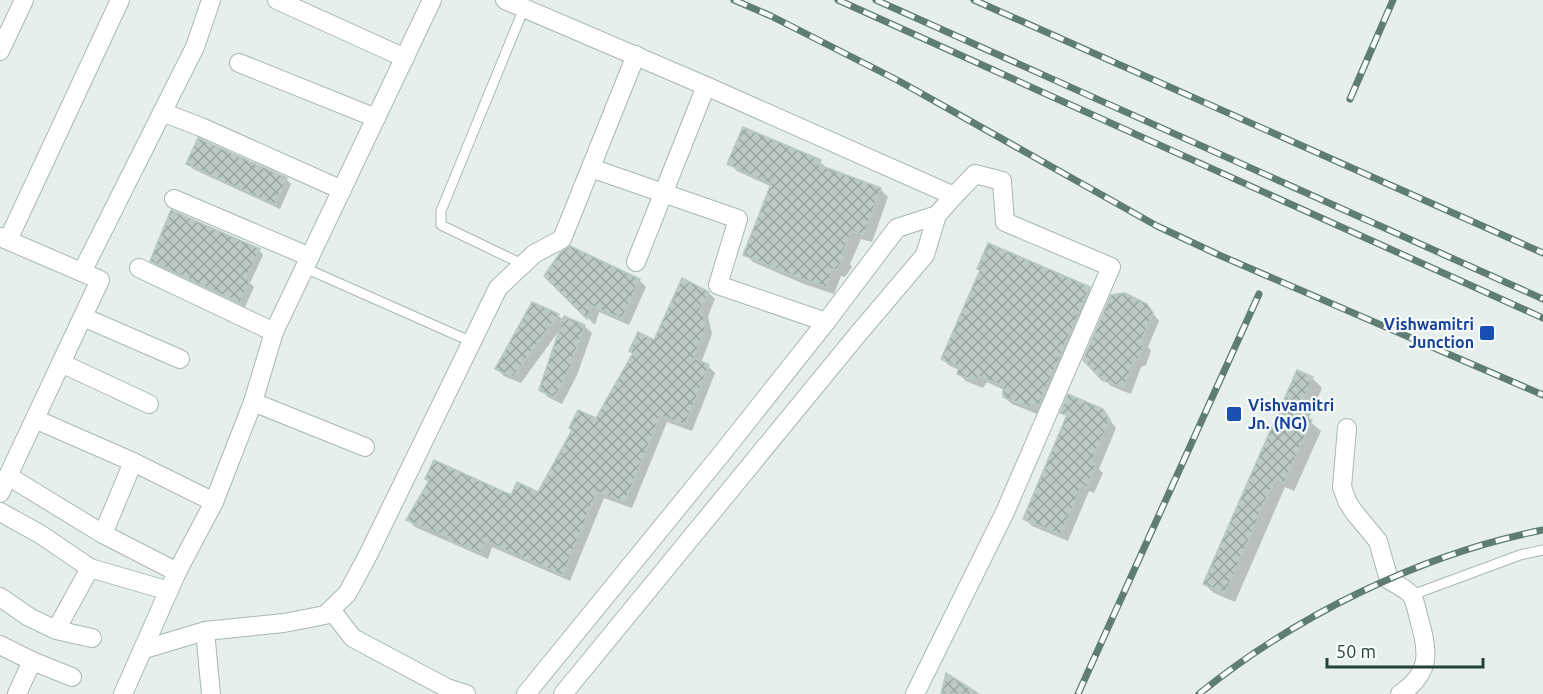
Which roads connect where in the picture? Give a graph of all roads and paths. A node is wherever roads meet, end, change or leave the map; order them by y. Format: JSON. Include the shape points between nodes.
{"nodes":[{"id":1,"x":24,"y":0,"type":"edge"},
{"id":2,"x":120,"y":0,"type":"edge"},
{"id":3,"x":211,"y":0,"type":"edge"},
{"id":4,"x":277,"y":0,"type":"edge"},
{"id":5,"x":432,"y":0,"type":"edge"},
{"id":6,"x":505,"y":0,"type":"edge"},
{"id":7,"x":524,"y":8,"type":"junction"},
{"id":8,"x":0,"y":51,"type":"edge"},
{"id":9,"x":636,"y":55,"type":"junction"},
{"id":10,"x":405,"y":58,"type":"junction"},
{"id":11,"x":239,"y":63,"type":"dead end"},
{"id":12,"x":706,"y":86,"type":"junction"},
{"id":13,"x":162,"y":112,"type":"junction"},
{"id":14,"x":376,"y":118,"type":"junction"},
{"id":15,"x":591,"y":168,"type":"junction"},
{"id":16,"x":342,"y":190,"type":"junction"},
{"id":17,"x":664,"y":193,"type":"junction"},
{"id":18,"x":954,"y":196,"type":"junction"},
{"id":19,"x":174,"y":199,"type":"dead end"},
{"id":20,"x":937,"y":215,"type":"junction"},
{"id":21,"x":4,"y":238,"type":"edge"},
{"id":22,"x":636,"y":262,"type":"dead end"},
{"id":23,"x":308,"y":263,"type":"junction"},
{"id":24,"x":522,"y":264,"type":"junction"},
{"id":25,"x":139,"y":268,"type":"dead end"},
{"id":26,"x":82,"y":272,"type":"junction"},
{"id":27,"x":83,"y":317,"type":"junction"},
{"id":28,"x":826,"y":322,"type":"junction"},
{"id":29,"x":274,"y":332,"type":"junction"},
{"id":30,"x":472,"y":342,"type":"junction"},
{"id":31,"x":180,"y":359,"type":"dead end"},
{"id":32,"x":61,"y":363,"type":"junction"},
{"id":33,"x":253,"y":402,"type":"junction"},
{"id":34,"x":149,"y":404,"type":"dead end"},
{"id":35,"x":35,"y":419,"type":"junction"},
{"id":36,"x":1347,"y":428,"type":"dead end"},
{"id":37,"x":365,"y":447,"type":"dead end"},
{"id":38,"x":133,"y":462,"type":"junction"},
{"id":39,"x":8,"y":476,"type":"junction"},
{"id":40,"x":0,"y":493,"type":"edge"},
{"id":41,"x":214,"y":502,"type":"junction"},
{"id":42,"x":0,"y":512,"type":"edge"},
{"id":43,"x":103,"y":534,"type":"junction"},
{"id":44,"x":1543,"y":550,"type":"edge"},
{"id":45,"x":90,"y":568,"type":"junction"},
{"id":46,"x":177,"y":572,"type":"junction"},
{"id":47,"x":169,"y":591,"type":"junction"},
{"id":48,"x":1412,"y":595,"type":"junction"},
{"id":49,"x":0,"y":597,"type":"edge"},
{"id":50,"x":331,"y":609,"type":"junction"},
{"id":51,"x":56,"y":630,"type":"junction"},
{"id":52,"x":205,"y":630,"type":"junction"},
{"id":53,"x":92,"y":638,"type":"dead end"},
{"id":54,"x":0,"y":645,"type":"edge"},
{"id":55,"x":145,"y":649,"type":"junction"},
{"id":56,"x":32,"y":661,"type":"junction"},
{"id":57,"x":72,"y":677,"type":"dead end"},
{"id":58,"x":17,"y":694,"type":"edge"},
{"id":59,"x":123,"y":694,"type":"edge"},
{"id":60,"x":211,"y":694,"type":"edge"},
{"id":61,"x":466,"y":694,"type":"edge"},
{"id":62,"x":526,"y":694,"type":"edge"},
{"id":63,"x":564,"y":694,"type":"edge"},
{"id":64,"x":915,"y":694,"type":"edge"},
{"id":65,"x":1400,"y":694,"type":"edge"}],
"edges":[{"from":1,"to":8,"type":"street"},
{"from":2,"to":21,"type":"street"},
{"from":3,"to":13,"type":"street","via":[[195,47]]},
{"from":4,"to":10,"type":"street"},
{"from":5,"to":10,"type":"street"},
{"from":6,"to":7,"type":"street"},
{"from":7,"to":9,"type":"street"},
{"from":7,"to":24,"type":"lane","via":[[441,211],[441,225]]},
{"from":9,"to":12,"type":"street"},
{"from":9,"to":15,"type":"street"},
{"from":10,"to":14,"type":"street"},
{"from":11,"to":14,"type":"street"},
{"from":12,"to":17,"type":"street"},
{"from":12,"to":18,"type":"street"},
{"from":13,"to":16,"type":"street"},
{"from":13,"to":26,"type":"street"},
{"from":14,"to":16,"type":"street"},
{"from":15,"to":17,"type":"street"},
{"from":15,"to":24,"type":"street","via":[[562,239]]},
{"from":16,"to":23,"type":"street"},
{"from":17,"to":22,"type":"street"},
{"from":17,"to":28,"type":"street","via":[[738,219],[718,285]]},
{"from":18,"to":20,"type":"street"},
{"from":18,"to":64,"type":"street","via":[[975,174],[1002,181],[1005,222],[1111,267],[1005,512]]},
{"from":19,"to":23,"type":"street"},
{"from":20,"to":28,"type":"street","via":[[897,228]]},
{"from":20,"to":63,"type":"street","via":[[925,255]]},
{"from":21,"to":26,"type":"street"},
{"from":23,"to":29,"type":"street"},
{"from":23,"to":30,"type":"lane"},
{"from":24,"to":30,"type":"street","via":[[498,288]]},
{"from":25,"to":29,"type":"street"},
{"from":26,"to":27,"type":"street","via":[[100,280]]},
{"from":27,"to":31,"type":"street"},
{"from":27,"to":32,"type":"street"},
{"from":28,"to":62,"type":"street"},
{"from":29,"to":33,"type":"street"},
{"from":30,"to":50,"type":"street","via":[[369,555],[348,594]]},
{"from":32,"to":34,"type":"street"},
{"from":32,"to":35,"type":"street"},
{"from":33,"to":37,"type":"street"},
{"from":33,"to":41,"type":"street"},
{"from":35,"to":38,"type":"street"},
{"from":35,"to":39,"type":"street"},
{"from":36,"to":48,"type":"street","via":[[1342,487],[1347,501],[1378,541],[1389,580]]},
{"from":38,"to":41,"type":"street"},
{"from":38,"to":43,"type":"street"},
{"from":39,"to":40,"type":"street"},
{"from":39,"to":43,"type":"street"},
{"from":41,"to":46,"type":"street"},
{"from":42,"to":45,"type":"street"},
{"from":43,"to":46,"type":"street"},
{"from":44,"to":48,"type":"lane"},
{"from":45,"to":47,"type":"street"},
{"from":45,"to":51,"type":"street"},
{"from":46,"to":47,"type":"street"},
{"from":47,"to":55,"type":"street"},
{"from":48,"to":65,"type":"street","via":[[1427,645],[1426,658],[1413,684]]},
{"from":49,"to":51,"type":"street"},
{"from":50,"to":52,"type":"street","via":[[325,615],[284,623]]},
{"from":50,"to":61,"type":"street","via":[[353,638],[447,688]]},
{"from":51,"to":53,"type":"street"},
{"from":52,"to":55,"type":"street"},
{"from":52,"to":60,"type":"street"},
{"from":54,"to":56,"type":"street"},
{"from":55,"to":59,"type":"street"},
{"from":56,"to":57,"type":"street"},
{"from":56,"to":58,"type":"street"}]}
